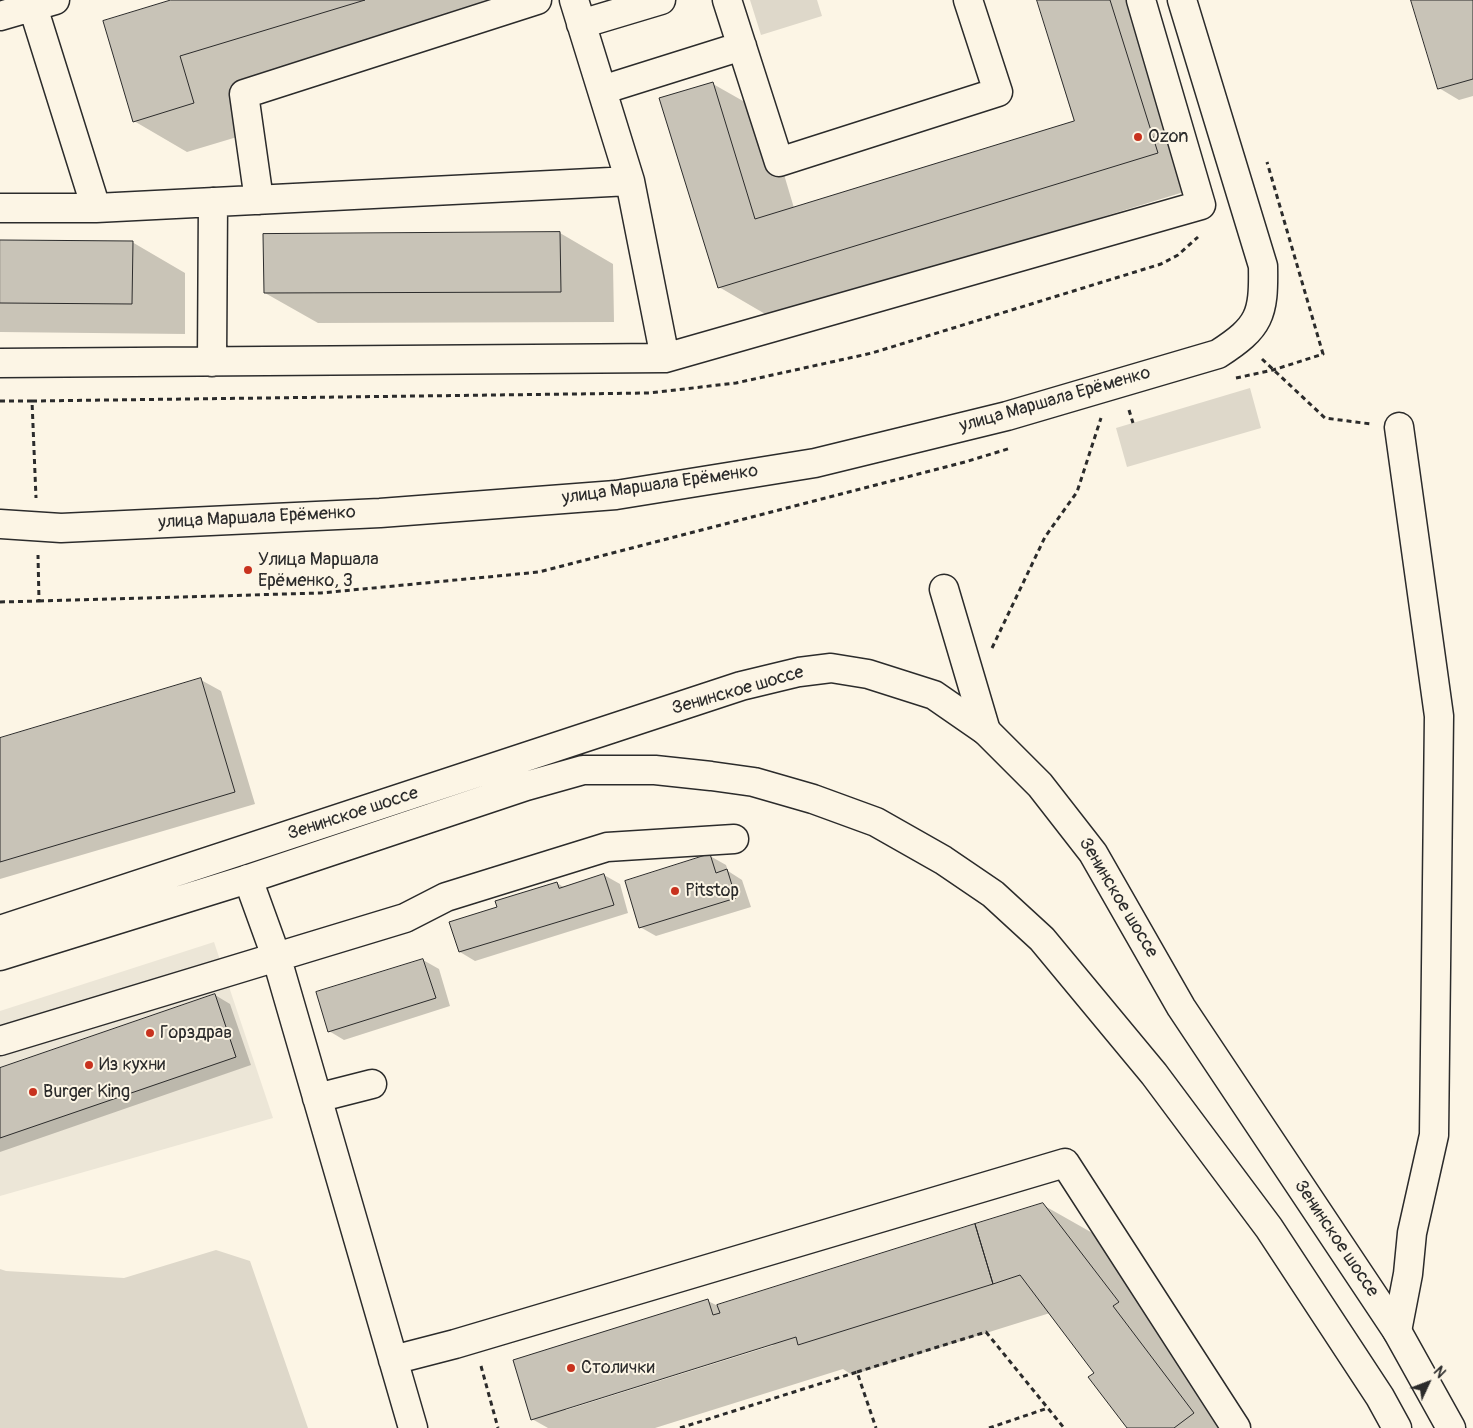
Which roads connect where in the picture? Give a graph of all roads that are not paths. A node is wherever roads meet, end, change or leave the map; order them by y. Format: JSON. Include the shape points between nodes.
{"nodes":[{"id":1,"x":537,"y":0,"type":"edge"},
{"id":2,"x":661,"y":0,"type":"edge"},
{"id":3,"x":727,"y":0,"type":"edge"},
{"id":4,"x":968,"y":0,"type":"edge"},
{"id":5,"x":1141,"y":0,"type":"edge"},
{"id":6,"x":1182,"y":0,"type":"edge"},
{"id":7,"x":44,"y":4,"type":"edge"},
{"id":8,"x":578,"y":12,"type":"edge"},
{"id":9,"x":0,"y":16,"type":"edge"},
{"id":10,"x":742,"y":46,"type":"junction"},
{"id":11,"x":602,"y":90,"type":"junction"},
{"id":12,"x":630,"y":181,"type":"junction"},
{"id":13,"x":259,"y":200,"type":"junction"},
{"id":14,"x":213,"y":202,"type":"junction"},
{"id":15,"x":0,"y":208,"type":"edge"},
{"id":16,"x":96,"y":208,"type":"junction"},
{"id":17,"x":665,"y":358,"type":"junction"},
{"id":18,"x":212,"y":362,"type":"junction"},
{"id":19,"x":0,"y":363,"type":"edge"},
{"id":20,"x":1399,"y":427,"type":"road end"},
{"id":21,"x":0,"y":524,"type":"edge"},
{"id":22,"x":944,"y":589,"type":"dead end"},
{"id":23,"x":986,"y":731,"type":"junction"},
{"id":24,"x":734,"y":838,"type":"dead end"},
{"id":25,"x":248,"y":879,"type":"junction"},
{"id":26,"x":0,"y":930,"type":"edge"},
{"id":27,"x":0,"y":956,"type":"edge"},
{"id":28,"x":277,"y":958,"type":"junction"},
{"id":29,"x":0,"y":1041,"type":"edge"},
{"id":30,"x":372,"y":1084,"type":"dead end"},
{"id":31,"x":317,"y":1098,"type":"junction"},
{"id":32,"x":1397,"y":1331,"type":"junction"},
{"id":33,"x":393,"y":1360,"type":"junction"},
{"id":34,"x":413,"y":1428,"type":"edge"},
{"id":35,"x":1236,"y":1428,"type":"edge"},
{"id":36,"x":1397,"y":1428,"type":"edge"},
{"id":37,"x":1451,"y":1428,"type":"edge"}],
"edges":[{"from":1,"to":13,"type":"main road","via":[[244,94]]},
{"from":2,"to":8,"type":"main road"},
{"from":3,"to":10,"type":"main road"},
{"from":4,"to":10,"type":"main road","via":[[998,92],[779,162]]},
{"from":5,"to":17,"type":"main road","via":[[1201,205]]},
{"from":6,"to":21,"type":"main road","name":"улица Маршала Ерёменко","via":[[1263,266],[1263,297],[1256,322],[1241,339],[1218,354],[1007,416],[834,459],[616,495],[380,512],[61,528]]},
{"from":7,"to":9,"type":"main road"},
{"from":7,"to":16,"type":"main road"},
{"from":8,"to":11,"type":"main road"},
{"from":10,"to":11,"type":"main road"},
{"from":11,"to":12,"type":"main road"},
{"from":12,"to":13,"type":"main road"},
{"from":12,"to":17,"type":"main road"},
{"from":13,"to":14,"type":"main road"},
{"from":14,"to":16,"type":"main road"},
{"from":14,"to":18,"type":"main road"},
{"from":15,"to":16,"type":"main road"},
{"from":17,"to":18,"type":"main road"},
{"from":18,"to":19,"type":"main road"},
{"from":20,"to":32,"type":"main road","via":[[1439,716],[1434,1135],[1412,1233]]},
{"from":22,"to":23,"type":"main road"},
{"from":23,"to":26,"type":"main road","name":"Зенинское шоссе","via":[[934,695],[868,674],[830,668],[799,672],[741,686]]},
{"from":23,"to":32,"type":"main road","name":"Зенинское шоссе","via":[[1040,785],[1093,853],[1181,1007]]},
{"from":24,"to":28,"type":"main road","via":[[607,847],[446,897],[405,918]]},
{"from":25,"to":27,"type":"main road","name":"Зенинское шоссе"},
{"from":25,"to":28,"type":"main road"},
{"from":25,"to":36,"type":"main road","name":"Зенинское шоссе","via":[[583,770],[655,770],[754,782],[876,822],[943,860],[993,894],[1042,939],[1094,999],[1269,1228]]},
{"from":28,"to":29,"type":"main road"},
{"from":28,"to":31,"type":"main road"},
{"from":30,"to":31,"type":"main road"},
{"from":31,"to":33,"type":"main road"},
{"from":32,"to":37,"type":"main road","name":"Зенинское шоссе"},
{"from":33,"to":34,"type":"main road"},
{"from":33,"to":35,"type":"main road","via":[[1065,1162]]}]}
